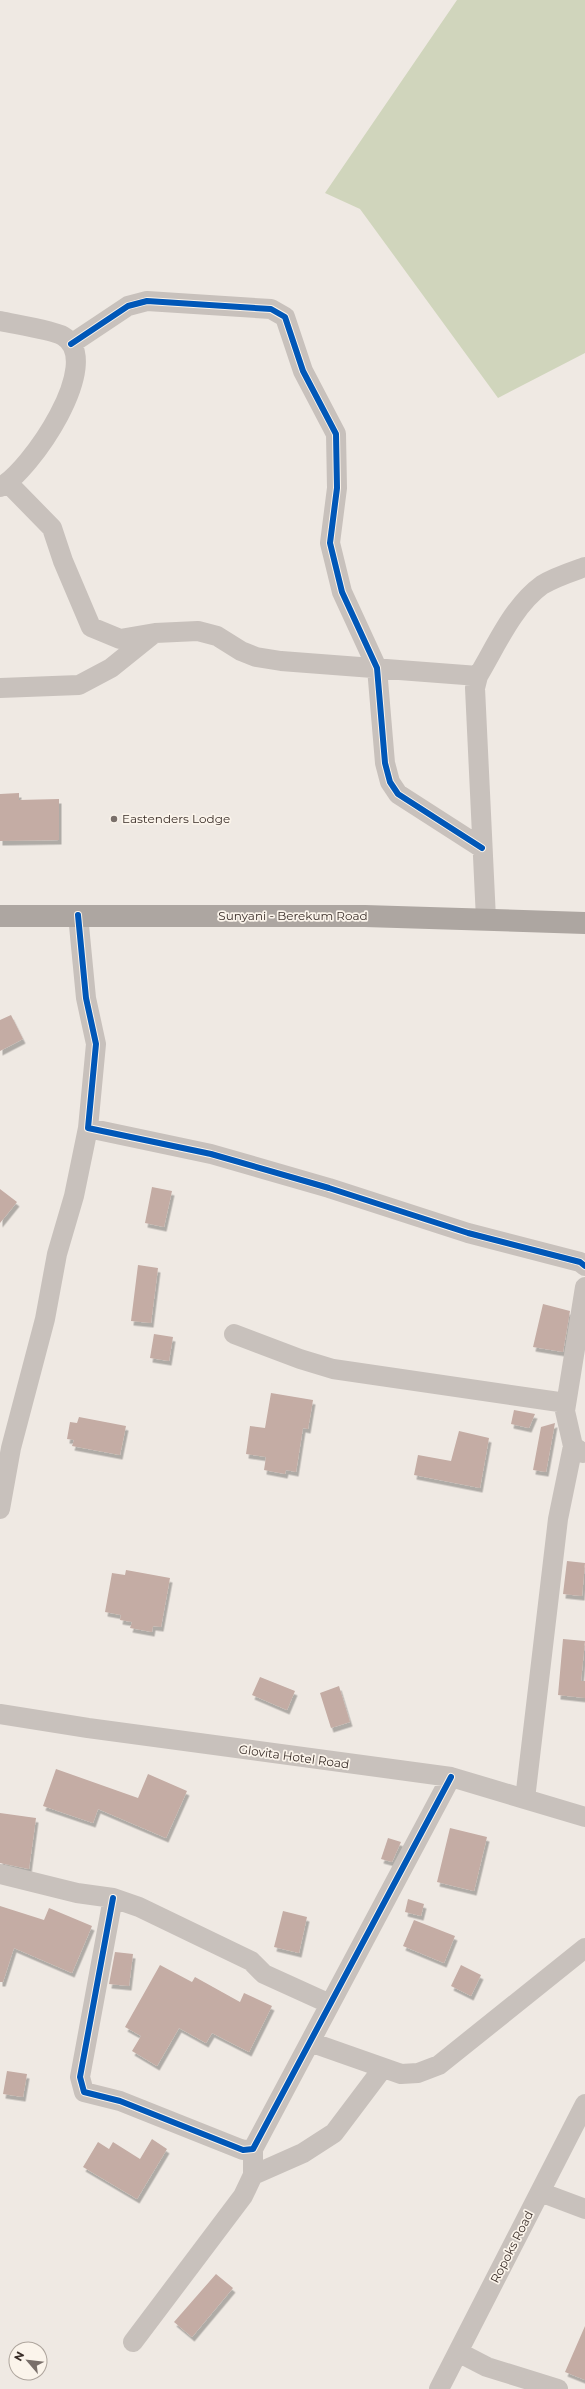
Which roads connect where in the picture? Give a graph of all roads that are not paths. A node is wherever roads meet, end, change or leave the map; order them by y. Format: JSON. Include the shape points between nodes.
{"nodes":[{"id":1,"x":0,"y":321,"type":"edge"},
{"id":2,"x":71,"y":344,"type":"junction"},
{"id":3,"x":4,"y":485,"type":"edge"},
{"id":4,"x":585,"y":568,"type":"edge"},
{"id":5,"x":155,"y":633,"type":"junction"},
{"id":6,"x":376,"y":668,"type":"junction"},
{"id":7,"x":478,"y":676,"type":"junction"},
{"id":8,"x":0,"y":688,"type":"edge"},
{"id":9,"x":482,"y":848,"type":"junction"},
{"id":10,"x":78,"y":915,"type":"junction"},
{"id":11,"x":0,"y":916,"type":"edge"},
{"id":12,"x":486,"y":919,"type":"junction"},
{"id":13,"x":585,"y":923,"type":"edge"},
{"id":14,"x":88,"y":1128,"type":"junction"},
{"id":15,"x":585,"y":1266,"type":"edge"},
{"id":16,"x":585,"y":1287,"type":"edge"},
{"id":17,"x":234,"y":1334,"type":"dead end"},
{"id":18,"x":566,"y":1403,"type":"junction"},
{"id":19,"x":579,"y":1450,"type":"edge"},
{"id":20,"x":0,"y":1509,"type":"edge"},
{"id":21,"x":0,"y":1714,"type":"edge"},
{"id":22,"x":451,"y":1777,"type":"junction"},
{"id":23,"x":525,"y":1799,"type":"junction"},
{"id":24,"x":585,"y":1817,"type":"edge"},
{"id":25,"x":0,"y":1874,"type":"edge"},
{"id":26,"x":113,"y":1898,"type":"junction"},
{"id":27,"x":585,"y":1948,"type":"edge"},
{"id":28,"x":330,"y":2004,"type":"junction"},
{"id":29,"x":310,"y":2042,"type":"junction"},
{"id":30,"x":383,"y":2068,"type":"junction"},
{"id":31,"x":585,"y":2104,"type":"edge"},
{"id":32,"x":253,"y":2149,"type":"junction"},
{"id":33,"x":252,"y":2175,"type":"junction"},
{"id":34,"x":540,"y":2192,"type":"junction"},
{"id":35,"x":585,"y":2210,"type":"edge"},
{"id":36,"x":133,"y":2342,"type":"dead end"},
{"id":37,"x":458,"y":2352,"type":"junction"},
{"id":38,"x":438,"y":2389,"type":"edge"},
{"id":39,"x":558,"y":2389,"type":"edge"}],
"edges":[{"from":1,"to":2,"type":"street","via":[[63,336]]},
{"from":2,"to":3,"type":"street","via":[[75,352],[75,366],[58,420],[39,448]]},
{"from":2,"to":6,"type":"street","via":[[128,306],[147,301],[271,309],[285,317],[304,370],[336,434],[337,488],[330,543],[342,592]]},
{"from":3,"to":5,"type":"street","via":[[52,528],[91,627],[120,639]]},
{"from":4,"to":7,"type":"street","via":[[542,585],[523,602]]},
{"from":5,"to":6,"type":"street","via":[[198,631],[217,636],[256,657]]},
{"from":5,"to":8,"type":"street","via":[[111,668],[79,685]]},
{"from":6,"to":7,"type":"street"},
{"from":6,"to":9,"type":"street","via":[[384,763],[390,782],[398,794]]},
{"from":7,"to":9,"type":"street","via":[[475,688]]},
{"from":9,"to":12,"type":"street"},
{"from":10,"to":11,"type":"main road","name":"Sunyani - Berekum Road"},
{"from":10,"to":12,"type":"main road","name":"Sunyani - Berekum Road"},
{"from":10,"to":14,"type":"street","via":[[86,998],[96,1044]]},
{"from":12,"to":13,"type":"main road","name":"Sunyani - Berekum Road"},
{"from":14,"to":15,"type":"street","via":[[211,1154],[329,1188],[468,1233],[580,1262]]},
{"from":14,"to":20,"type":"street","via":[[74,1196],[56,1254],[46,1319],[11,1448]]},
{"from":16,"to":18,"type":"street"},
{"from":17,"to":18,"type":"street","via":[[300,1359],[333,1368]]},
{"from":18,"to":19,"type":"street","via":[[565,1411]]},
{"from":19,"to":23,"type":"street","via":[[558,1519]]},
{"from":21,"to":22,"type":"street","name":"Glovita Hotel Road"},
{"from":22,"to":23,"type":"street","name":"Glovita Hotel Road"},
{"from":22,"to":28,"type":"street"},
{"from":23,"to":24,"type":"street","name":"Glovita Hotel Road"},
{"from":25,"to":26,"type":"street","via":[[77,1893]]},
{"from":26,"to":28,"type":"street","via":[[139,1907],[251,1960],[264,1974]]},
{"from":26,"to":32,"type":"street","via":[[80,2077],[84,2092],[120,2101],[243,2150]]},
{"from":27,"to":30,"type":"street","via":[[439,2065],[418,2073],[401,2074]]},
{"from":28,"to":29,"type":"street"},
{"from":29,"to":30,"type":"street"},
{"from":29,"to":32,"type":"street"},
{"from":30,"to":33,"type":"street","via":[[334,2133],[303,2153]]},
{"from":31,"to":34,"type":"street","name":"Ropoks Road"},
{"from":32,"to":33,"type":"street"},
{"from":33,"to":36,"type":"street","via":[[243,2196]]},
{"from":34,"to":35,"type":"street"},
{"from":34,"to":37,"type":"street","name":"Ropoks Road"},
{"from":37,"to":38,"type":"street","name":"Ropoks Road"},
{"from":37,"to":39,"type":"street","via":[[486,2368]]}]}
